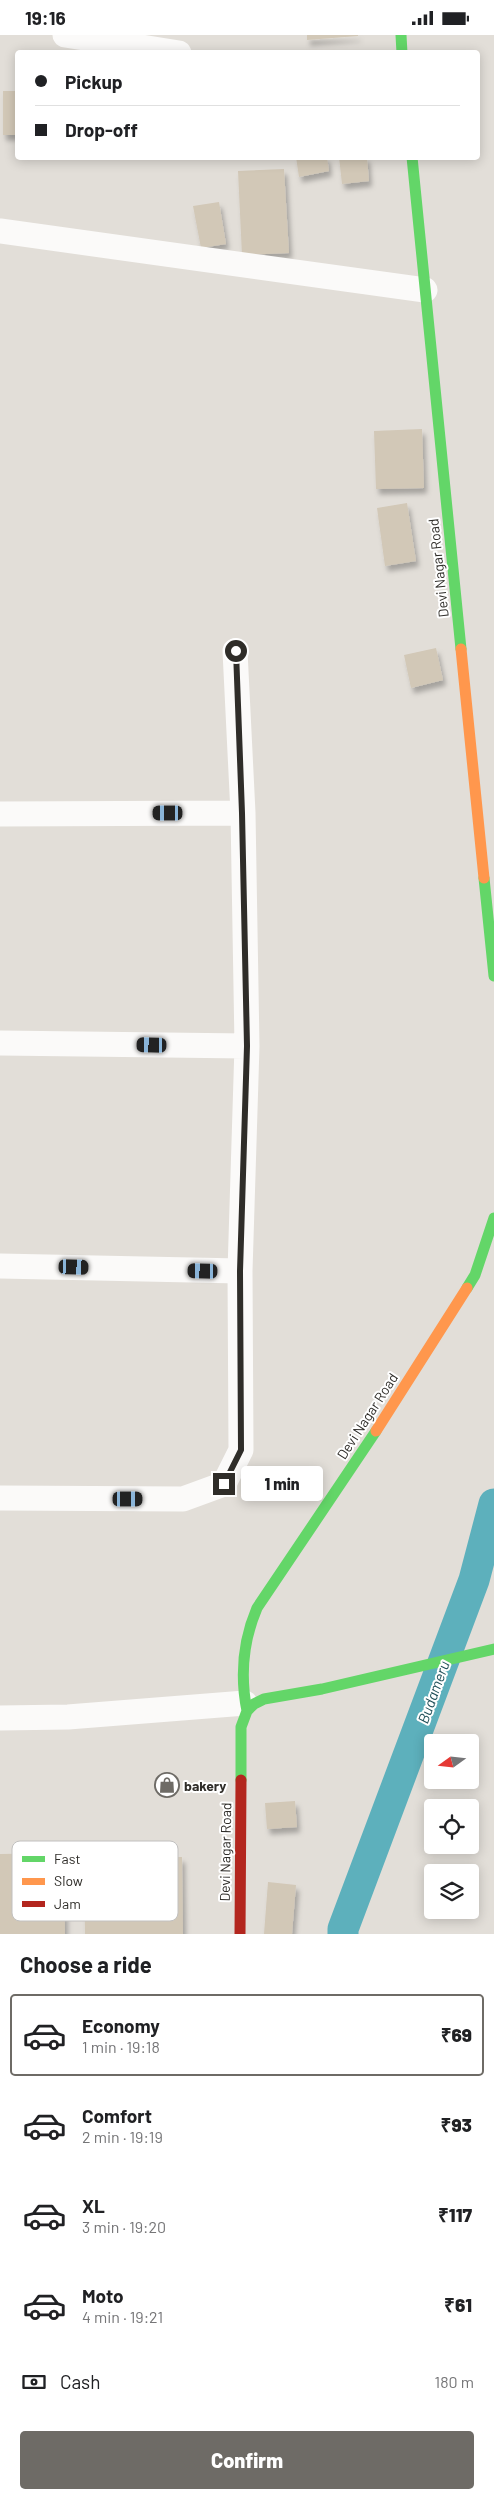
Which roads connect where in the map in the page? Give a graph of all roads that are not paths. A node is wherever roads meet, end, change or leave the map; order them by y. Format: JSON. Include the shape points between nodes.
{"nodes":[{"id":1,"x":65,"y":35,"type":"edge"},
{"id":2,"x":401,"y":35,"type":"edge"},
{"id":3,"x":160,"y":50,"type":"edge"},
{"id":4,"x":402,"y":50,"type":"edge"},
{"id":5,"x":412,"y":160,"type":"edge"},
{"id":6,"x":0,"y":231,"type":"edge"},
{"id":7,"x":426,"y":290,"type":"junction"},
{"id":8,"x":236,"y":651,"type":"dead end"},
{"id":9,"x":242,"y":813,"type":"junction"},
{"id":10,"x":0,"y":814,"type":"edge"},
{"id":11,"x":494,"y":976,"type":"edge"},
{"id":12,"x":0,"y":1043,"type":"edge"},
{"id":13,"x":247,"y":1046,"type":"junction"},
{"id":14,"x":494,"y":1218,"type":"edge"},
{"id":15,"x":0,"y":1266,"type":"edge"},
{"id":16,"x":240,"y":1271,"type":"junction"},
{"id":17,"x":0,"y":1498,"type":"edge"},
{"id":18,"x":494,"y":1649,"type":"edge"},
{"id":19,"x":248,"y":1706,"type":"junction"},
{"id":20,"x":0,"y":1718,"type":"edge"},
{"id":21,"x":240,"y":1934,"type":"edge"}],
"edges":[{"from":1,"to":3,"type":"street"},
{"from":2,"to":4,"type":"street"},
{"from":5,"to":7,"type":"street","name":"Devi Nagar Road"},
{"from":6,"to":7,"type":"street"},
{"from":7,"to":11,"type":"street","name":"Devi Nagar Road"},
{"from":8,"to":9,"type":"street"},
{"from":9,"to":10,"type":"street"},
{"from":9,"to":13,"type":"street"},
{"from":12,"to":13,"type":"street"},
{"from":13,"to":16,"type":"street"},
{"from":14,"to":19,"type":"street","name":"Devi Nagar Road","via":[[475,1275],[397,1399],[257,1608],[248,1631]]},
{"from":15,"to":16,"type":"street"},
{"from":16,"to":17,"type":"street","via":[[241,1450],[224,1484],[183,1499]]},
{"from":18,"to":19,"type":"street","via":[[322,1689],[264,1699]]},
{"from":19,"to":20,"type":"street"},
{"from":19,"to":21,"type":"street","name":"Devi Nagar Road","via":[[241,1727]]}]}
